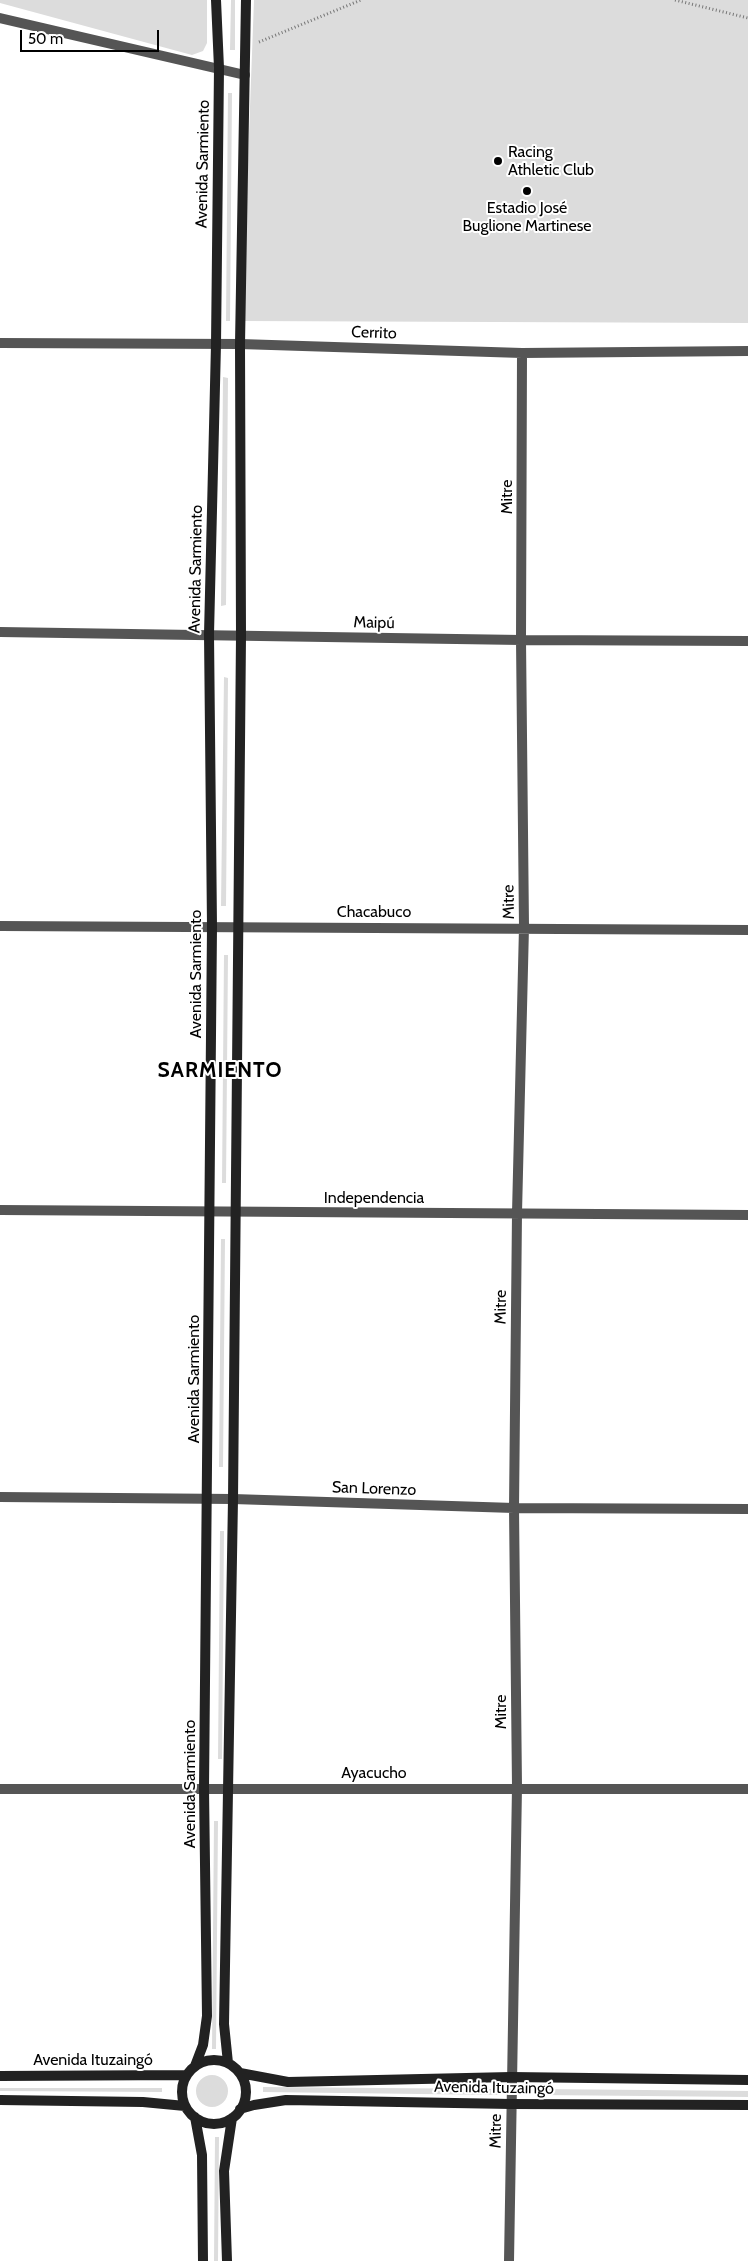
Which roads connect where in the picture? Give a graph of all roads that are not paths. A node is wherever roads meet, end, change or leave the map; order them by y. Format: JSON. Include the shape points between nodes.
{"nodes":[{"id":1,"x":216,"y":0,"type":"edge"},
{"id":2,"x":246,"y":0,"type":"edge"},
{"id":3,"x":0,"y":18,"type":"edge"},
{"id":4,"x":219,"y":68,"type":"junction"},
{"id":5,"x":244,"y":75,"type":"junction"},
{"id":6,"x":0,"y":343,"type":"edge"},
{"id":7,"x":216,"y":344,"type":"junction"},
{"id":8,"x":240,"y":344,"type":"junction"},
{"id":9,"x":748,"y":351,"type":"edge"},
{"id":10,"x":522,"y":352,"type":"junction"},
{"id":11,"x":0,"y":632,"type":"edge"},
{"id":12,"x":209,"y":634,"type":"junction"},
{"id":13,"x":241,"y":636,"type":"junction"},
{"id":14,"x":522,"y":640,"type":"junction"},
{"id":15,"x":748,"y":640,"type":"edge"},
{"id":16,"x":0,"y":926,"type":"edge"},
{"id":17,"x":212,"y":927,"type":"junction"},
{"id":18,"x":524,"y":927,"type":"junction"},
{"id":19,"x":239,"y":928,"type":"junction"},
{"id":20,"x":748,"y":930,"type":"edge"},
{"id":21,"x":0,"y":1210,"type":"edge"},
{"id":22,"x":210,"y":1212,"type":"junction"},
{"id":23,"x":236,"y":1212,"type":"junction"},
{"id":24,"x":517,"y":1213,"type":"junction"},
{"id":25,"x":748,"y":1216,"type":"edge"},
{"id":26,"x":0,"y":1497,"type":"edge"},
{"id":27,"x":208,"y":1499,"type":"junction"},
{"id":28,"x":233,"y":1499,"type":"junction"},
{"id":29,"x":514,"y":1508,"type":"junction"},
{"id":30,"x":748,"y":1510,"type":"edge"},
{"id":31,"x":517,"y":1787,"type":"junction"},
{"id":32,"x":204,"y":1788,"type":"junction"},
{"id":33,"x":229,"y":1788,"type":"junction"},
{"id":34,"x":0,"y":1789,"type":"edge"},
{"id":35,"x":748,"y":1789,"type":"edge"},
{"id":36,"x":228,"y":2063,"type":"junction"},
{"id":37,"x":195,"y":2066,"type":"junction"},
{"id":38,"x":240,"y":2073,"type":"junction"},
{"id":39,"x":187,"y":2074,"type":"junction"},
{"id":40,"x":0,"y":2076,"type":"edge"},
{"id":41,"x":510,"y":2078,"type":"junction"},
{"id":42,"x":748,"y":2080,"type":"edge"},
{"id":43,"x":0,"y":2100,"type":"edge"},
{"id":44,"x":511,"y":2104,"type":"junction"},
{"id":45,"x":748,"y":2105,"type":"edge"},
{"id":46,"x":185,"y":2106,"type":"junction"},
{"id":47,"x":240,"y":2109,"type":"junction"},
{"id":48,"x":195,"y":2117,"type":"junction"},
{"id":49,"x":232,"y":2118,"type":"junction"},
{"id":50,"x":203,"y":2261,"type":"edge"},
{"id":51,"x":227,"y":2261,"type":"edge"},
{"id":52,"x":508,"y":2261,"type":"edge"}],
"edges":[{"from":1,"to":4,"type":"main road","name":"Avenida Sarmiento"},
{"from":2,"to":5,"type":"main road"},
{"from":3,"to":4,"type":"street"},
{"from":4,"to":5,"type":"street"},
{"from":4,"to":7,"type":"main road","name":"Avenida Sarmiento"},
{"from":5,"to":8,"type":"main road"},
{"from":6,"to":7,"type":"street","name":"Cerrito"},
{"from":7,"to":8,"type":"street","name":"Cerrito"},
{"from":7,"to":12,"type":"main road","name":"Avenida Sarmiento"},
{"from":8,"to":10,"type":"street","name":"Cerrito"},
{"from":8,"to":13,"type":"main road"},
{"from":9,"to":10,"type":"street","name":"Cerrito"},
{"from":10,"to":14,"type":"street","name":"Mitre"},
{"from":11,"to":12,"type":"street","name":"Maipú"},
{"from":12,"to":13,"type":"street","name":"Maipú"},
{"from":12,"to":17,"type":"main road","name":"Avenida Sarmiento"},
{"from":13,"to":14,"type":"street","name":"Maipú"},
{"from":13,"to":19,"type":"main road"},
{"from":14,"to":15,"type":"street","name":"Maipú"},
{"from":14,"to":18,"type":"street","name":"Mitre"},
{"from":16,"to":17,"type":"street","name":"Chacabuco"},
{"from":17,"to":19,"type":"street","name":"Chacabuco"},
{"from":17,"to":22,"type":"main road","name":"Avenida Sarmiento"},
{"from":18,"to":19,"type":"street","name":"Chacabuco"},
{"from":18,"to":20,"type":"street","name":"Chacabuco"},
{"from":18,"to":24,"type":"street","name":"Mitre"},
{"from":19,"to":23,"type":"main road"},
{"from":21,"to":22,"type":"street","name":"Independencia"},
{"from":22,"to":23,"type":"street","name":"Independencia"},
{"from":22,"to":27,"type":"main road","name":"Avenida Sarmiento"},
{"from":23,"to":24,"type":"street","name":"Independencia"},
{"from":23,"to":28,"type":"main road"},
{"from":24,"to":25,"type":"street","name":"Independencia"},
{"from":24,"to":29,"type":"street","name":"Mitre"},
{"from":26,"to":27,"type":"street","name":"San Lorenzo"},
{"from":27,"to":28,"type":"street","name":"San Lorenzo"},
{"from":27,"to":32,"type":"main road","name":"Avenida Sarmiento"},
{"from":28,"to":29,"type":"street","name":"San Lorenzo"},
{"from":28,"to":33,"type":"main road"},
{"from":29,"to":30,"type":"street","name":"San Lorenzo"},
{"from":29,"to":31,"type":"street","name":"Mitre"},
{"from":31,"to":33,"type":"street","name":"Ayacucho"},
{"from":31,"to":35,"type":"street","name":"Ayacucho"},
{"from":31,"to":41,"type":"street","name":"Mitre"},
{"from":32,"to":33,"type":"street","name":"Ayacucho"},
{"from":32,"to":34,"type":"street","name":"Ayacucho"},
{"from":32,"to":37,"type":"main road","name":"Avenida Sarmiento","via":[[208,2016]]},
{"from":33,"to":36,"type":"main road","via":[[224,2024]]},
{"from":36,"to":37,"type":"main road","via":[[211,2060]]},
{"from":36,"to":38,"type":"main road"},
{"from":37,"to":39,"type":"main road"},
{"from":38,"to":41,"type":"main road","name":"Avenida Ituzaingó","via":[[288,2082]]},
{"from":38,"to":47,"type":"main road","via":[[246,2091]]},
{"from":39,"to":40,"type":"main road","name":"Avenida Ituzaingó"},
{"from":39,"to":46,"type":"main road","via":[[182,2085]]},
{"from":41,"to":42,"type":"main road","name":"Avenida Ituzaingó"},
{"from":41,"to":44,"type":"street","name":"Mitre"},
{"from":43,"to":46,"type":"main road","via":[[143,2102]]},
{"from":44,"to":45,"type":"main road","name":"Avenida Ituzaingó"},
{"from":44,"to":47,"type":"main road","name":"Avenida Ituzaingó","via":[[286,2100]]},
{"from":44,"to":52,"type":"street","name":"Mitre"},
{"from":46,"to":48,"type":"main road"},
{"from":47,"to":49,"type":"main road"},
{"from":48,"to":49,"type":"main road","via":[[213,2124]]},
{"from":48,"to":50,"type":"main road","via":[[202,2155]]},
{"from":49,"to":51,"type":"main road","via":[[224,2171]]}]}
